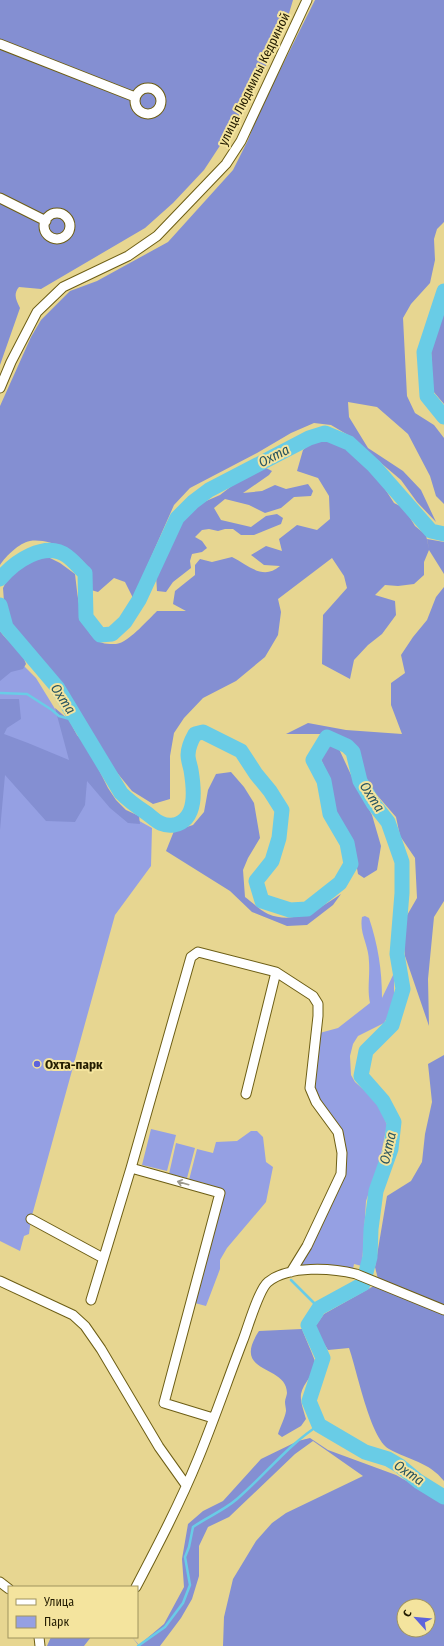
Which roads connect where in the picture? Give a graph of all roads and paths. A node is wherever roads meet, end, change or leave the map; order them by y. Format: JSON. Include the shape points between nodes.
{"nodes":[{"id":1,"x":303,"y":0,"type":"edge"},
{"id":2,"x":307,"y":0,"type":"edge"},
{"id":3,"x":302,"y":12,"type":"junction"},
{"id":4,"x":0,"y":44,"type":"edge"},
{"id":5,"x":135,"y":97,"type":"dead end"},
{"id":6,"x":0,"y":198,"type":"edge"},
{"id":7,"x":46,"y":221,"type":"dead end"},
{"id":8,"x":0,"y":388,"type":"edge"},
{"id":9,"x":276,"y":972,"type":"junction"},
{"id":10,"x":246,"y":1094,"type":"dead end"},
{"id":11,"x":131,"y":1168,"type":"junction"},
{"id":12,"x":32,"y":1219,"type":"dead end"},
{"id":13,"x":103,"y":1258,"type":"junction"},
{"id":14,"x":291,"y":1272,"type":"junction"},
{"id":15,"x":0,"y":1281,"type":"edge"},
{"id":16,"x":91,"y":1300,"type":"dead end"},
{"id":17,"x":444,"y":1310,"type":"edge"},
{"id":18,"x":213,"y":1418,"type":"junction"},
{"id":19,"x":186,"y":1485,"type":"junction"},
{"id":20,"x":0,"y":1582,"type":"edge"},
{"id":21,"x":136,"y":1586,"type":"edge"},
{"id":22,"x":8,"y":1588,"type":"edge"}],
"edges":[{"from":1,"to":3,"type":"street","name":"улица Людмилы Кедриной"},
{"from":2,"to":3,"type":"street","name":"улица Людмилы Кедриной"},
{"from":3,"to":8,"type":"street","name":"улица Людмилы Кедриной","via":[[240,141],[226,164],[156,236],[128,256],[63,287],[37,312]]},
{"from":4,"to":5,"type":"street"},
{"from":6,"to":7,"type":"street"},
{"from":9,"to":10,"type":"street"},
{"from":9,"to":11,"type":"street","via":[[198,952],[192,957]]},
{"from":9,"to":14,"type":"street","via":[[313,996],[318,1004],[310,1088],[316,1102],[338,1132],[342,1154],[341,1174],[307,1246]]},
{"from":11,"to":13,"type":"street"},
{"from":18,"to":11,"type":"street","one_way":true,"via":[[164,1403],[220,1193]]},
{"from":12,"to":13,"type":"street"},
{"from":13,"to":16,"type":"street"},
{"from":14,"to":17,"type":"street","via":[[330,1269],[356,1274]]},
{"from":14,"to":18,"type":"street","via":[[278,1275],[267,1282],[262,1290]]},
{"from":15,"to":19,"type":"street","via":[[73,1316],[85,1326],[159,1447]]},
{"from":18,"to":19,"type":"street"},
{"from":19,"to":21,"type":"street"},
{"from":20,"to":22,"type":"street"}]}
